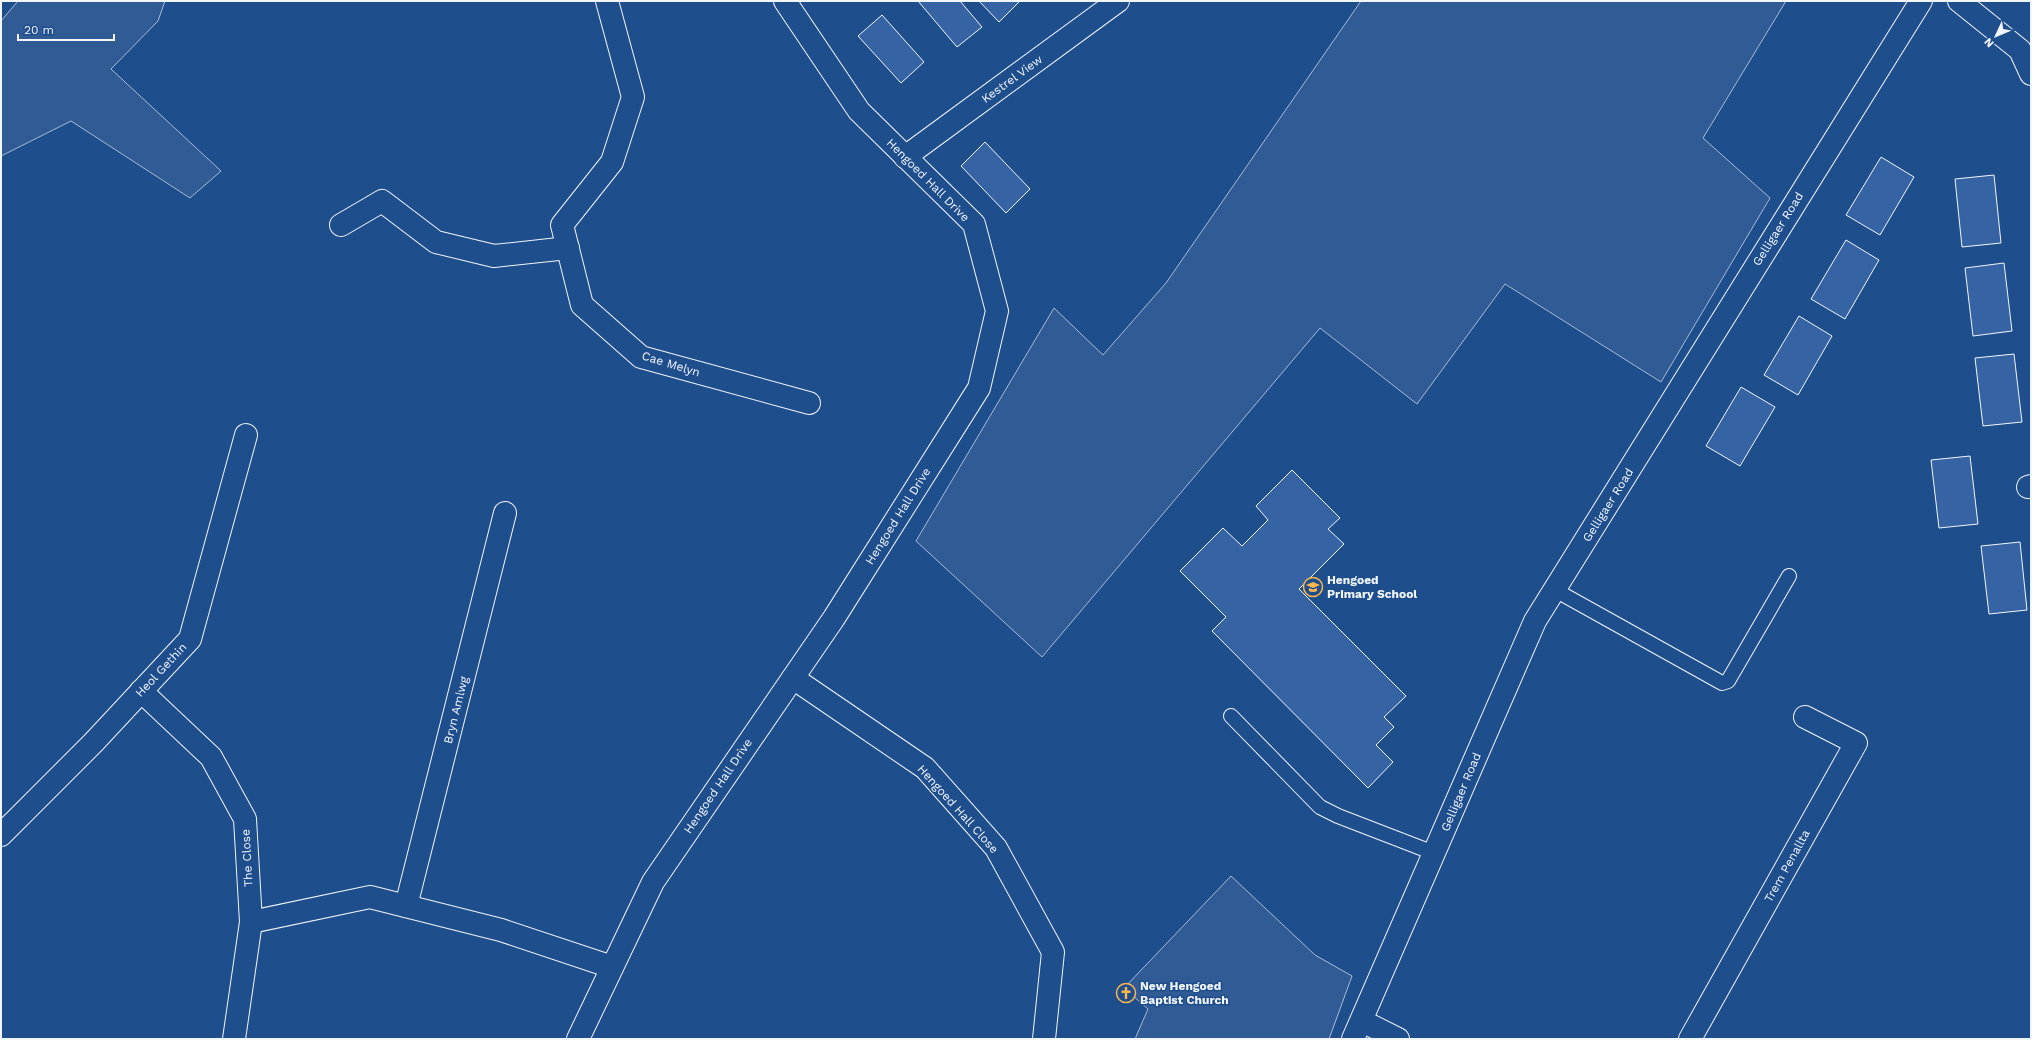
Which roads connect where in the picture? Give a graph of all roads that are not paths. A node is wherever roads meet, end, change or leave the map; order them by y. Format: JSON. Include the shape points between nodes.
{"nodes":[{"id":1,"x":607,"y":1,"type":"edge"},
{"id":2,"x":785,"y":1,"type":"edge"},
{"id":3,"x":1118,"y":1,"type":"edge"},
{"id":4,"x":1921,"y":1,"type":"edge"},
{"id":5,"x":1959,"y":1,"type":"edge"},
{"id":6,"x":2031,"y":74,"type":"edge"},
{"id":7,"x":905,"y":157,"type":"junction"},
{"id":8,"x":341,"y":225,"type":"dead end"},
{"id":9,"x":568,"y":248,"type":"junction"},
{"id":10,"x":809,"y":403,"type":"dead end"},
{"id":11,"x":246,"y":435,"type":"dead end"},
{"id":12,"x":505,"y":513,"type":"dead end"},
{"id":13,"x":1789,"y":576,"type":"dead end"},
{"id":14,"x":1555,"y":590,"type":"junction"},
{"id":15,"x":792,"y":678,"type":"junction"},
{"id":16,"x":141,"y":691,"type":"junction"},
{"id":17,"x":1231,"y":716,"type":"dead end"},
{"id":18,"x":1805,"y":717,"type":"dead end"},
{"id":19,"x":1,"y":835,"type":"edge"},
{"id":20,"x":1434,"y":853,"type":"junction"},
{"id":21,"x":406,"y":906,"type":"junction"},
{"id":22,"x":251,"y":922,"type":"junction"},
{"id":23,"x":612,"y":967,"type":"junction"},
{"id":24,"x":1357,"y":1030,"type":"edge"},
{"id":25,"x":234,"y":1039,"type":"edge"},
{"id":26,"x":578,"y":1039,"type":"edge"},
{"id":27,"x":1044,"y":1039,"type":"edge"},
{"id":28,"x":1398,"y":1039,"type":"edge"},
{"id":29,"x":1690,"y":1039,"type":"edge"}],
"edges":[{"from":1,"to":9,"type":"street","name":"Cae Melyn","via":[[633,97],[612,162],[562,224]]},
{"from":2,"to":7,"type":"street","name":"Hengoed Hall Drive","via":[[859,111]]},
{"from":3,"to":7,"type":"street","name":"Kestrel View"},
{"from":4,"to":14,"type":"street","name":"Gelligaer Road"},
{"from":5,"to":6,"type":"street","via":[[2020,50]]},
{"from":7,"to":15,"type":"street","name":"Hengoed Hall Drive","via":[[974,224],[997,311],[979,388],[834,618]]},
{"from":8,"to":9,"type":"street","via":[[382,201],[436,242],[494,256]]},
{"from":9,"to":10,"type":"street","name":"Cae Melyn","via":[[582,305],[641,357]]},
{"from":11,"to":16,"type":"street","name":"Heol Gethin","via":[[190,639]]},
{"from":12,"to":21,"type":"street","name":"Bryn Amlwg"},
{"from":13,"to":14,"type":"lane","via":[[1728,680],[1722,683]]},
{"from":14,"to":20,"type":"street","name":"Gelligaer Road","via":[[1535,621]]},
{"from":15,"to":23,"type":"street","name":"Hengoed Hall Drive","via":[[653,882]]},
{"from":15,"to":27,"type":"street","name":"Hengoed Hall Close","via":[[924,768],[996,848],[1052,952]]},
{"from":16,"to":19,"type":"street","name":"Heol Gethin"},
{"from":16,"to":22,"type":"street","name":"The Close","via":[[211,757],[245,819]]},
{"from":17,"to":20,"type":"lane","via":[[1320,807]]},
{"from":18,"to":29,"type":"street","name":"Trem Penallta","via":[[1856,743]]},
{"from":20,"to":24,"type":"street","name":"Gelligaer Road"},
{"from":21,"to":22,"type":"street","via":[[370,897]]},
{"from":21,"to":23,"type":"street","via":[[501,930]]},
{"from":22,"to":25,"type":"street","name":"The Close"},
{"from":23,"to":26,"type":"street","name":"Hengoed Hall Drive"},
{"from":24,"to":28,"type":"street"}]}
